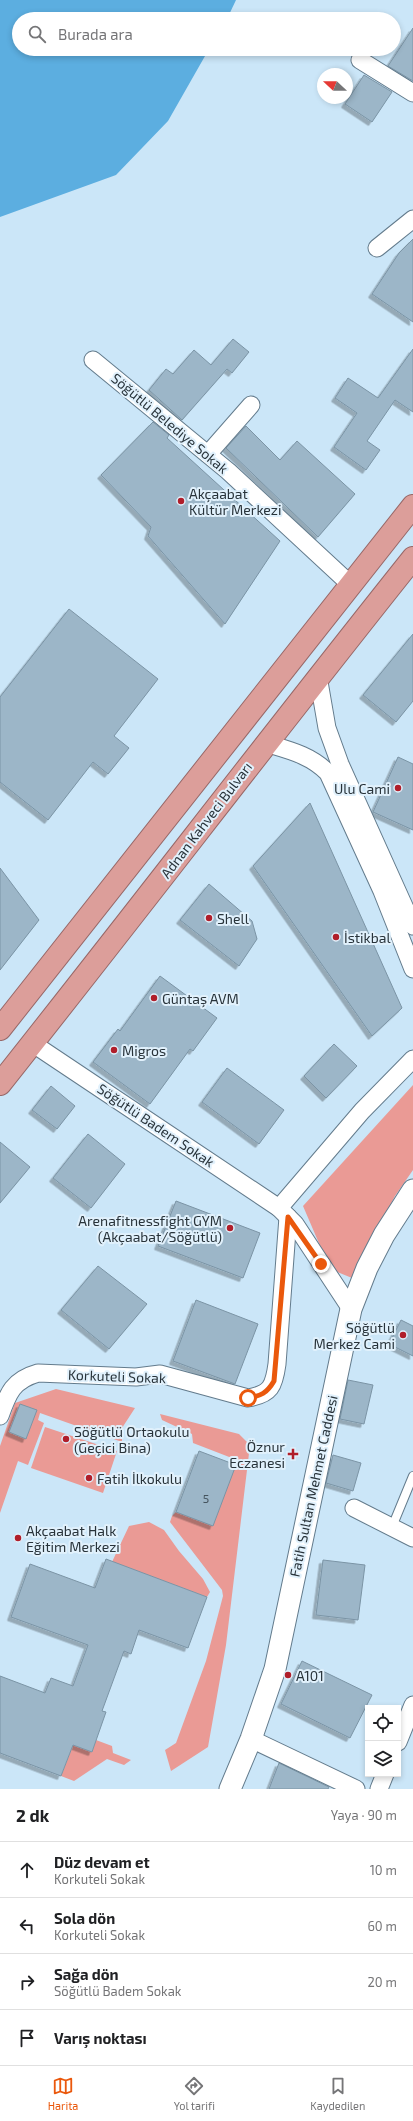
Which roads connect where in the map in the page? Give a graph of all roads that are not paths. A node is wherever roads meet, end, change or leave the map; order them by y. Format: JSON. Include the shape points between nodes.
{"nodes":[{"id":1,"x":360,"y":60,"type":"dead end"},
{"id":2,"x":413,"y":93,"type":"edge"},
{"id":3,"x":413,"y":219,"type":"edge"},
{"id":4,"x":377,"y":248,"type":"dead end"},
{"id":5,"x":94,"y":360,"type":"dead end"},
{"id":6,"x":251,"y":405,"type":"dead end"},
{"id":7,"x":208,"y":454,"type":"junction"},
{"id":8,"x":413,"y":506,"type":"edge"},
{"id":9,"x":413,"y":558,"type":"edge"},
{"id":10,"x":351,"y":585,"type":"junction"},
{"id":11,"x":318,"y":676,"type":"junction"},
{"id":12,"x":265,"y":743,"type":"junction"},
{"id":13,"x":413,"y":925,"type":"edge"},
{"id":14,"x":413,"y":968,"type":"edge"},
{"id":15,"x":0,"y":1030,"type":"edge"},
{"id":16,"x":32,"y":1043,"type":"junction"},
{"id":17,"x":413,"y":1059,"type":"edge"},
{"id":18,"x":0,"y":1084,"type":"edge"},
{"id":19,"x":413,"y":1190,"type":"edge"},
{"id":20,"x":284,"y":1213,"type":"junction"},
{"id":21,"x":351,"y":1309,"type":"junction"},
{"id":22,"x":0,"y":1416,"type":"edge"},
{"id":23,"x":413,"y":1476,"type":"edge"},
{"id":24,"x":354,"y":1508,"type":"dead end"},
{"id":25,"x":392,"y":1527,"type":"junction"},
{"id":26,"x":413,"y":1538,"type":"edge"},
{"id":27,"x":413,"y":1705,"type":"edge"},
{"id":28,"x":251,"y":1739,"type":"junction"},
{"id":29,"x":398,"y":1741,"type":"edge"},
{"id":30,"x":384,"y":1777,"type":"edge"},
{"id":31,"x":230,"y":1789,"type":"edge"},
{"id":32,"x":356,"y":1789,"type":"edge"},
{"id":33,"x":379,"y":1789,"type":"edge"}],
"edges":[{"from":1,"to":2,"type":"street"},
{"from":3,"to":4,"type":"street"},
{"from":5,"to":7,"type":"street","name":"Söğütlü Belediye Sokak"},
{"from":6,"to":7,"type":"street"},
{"from":7,"to":10,"type":"street","name":"Söğütlü Belediye Sokak"},
{"from":8,"to":10,"type":"highway"},
{"from":9,"to":11,"type":"highway","name":"Adnan Kahveci Bulvarı"},
{"from":10,"to":15,"type":"highway"},
{"from":11,"to":12,"type":"highway","name":"Adnan Kahveci Bulvarı"},
{"from":11,"to":13,"type":"street","via":[[327,728],[340,764]]},
{"from":12,"to":14,"type":"street","via":[[298,753],[318,763],[328,773],[379,884]]},
{"from":12,"to":16,"type":"highway","name":"Adnan Kahveci Bulvarı","via":[[129,922]]},
{"from":16,"to":18,"type":"highway","name":"Adnan Kahveci Bulvarı"},
{"from":16,"to":20,"type":"street","name":"Söğütlü Badem Sokak"},
{"from":17,"to":20,"type":"street","via":[[362,1111]]},
{"from":19,"to":21,"type":"street","name":"Fatih Sultan Mehmet Caddesi","via":[[384,1235],[367,1268]]},
{"from":20,"to":21,"type":"street","name":"Söğütlü Badem Sokak"},
{"from":20,"to":22,"type":"street","name":"Korkuteli Sokak","via":[[277,1364],[274,1381],[268,1391],[260,1396],[248,1398],[160,1374],[136,1377],[38,1373],[16,1383],[6,1399]]},
{"from":21,"to":28,"type":"street","name":"Fatih Sultan Mehmet Caddesi","via":[[275,1669]]},
{"from":23,"to":25,"type":"lane"},
{"from":24,"to":25,"type":"street"},
{"from":25,"to":26,"type":"street"},
{"from":27,"to":29,"type":"street"},
{"from":28,"to":31,"type":"street","name":"Fatih Sultan Mehmet Caddesi"},
{"from":28,"to":32,"type":"street"},
{"from":30,"to":33,"type":"street"}]}
